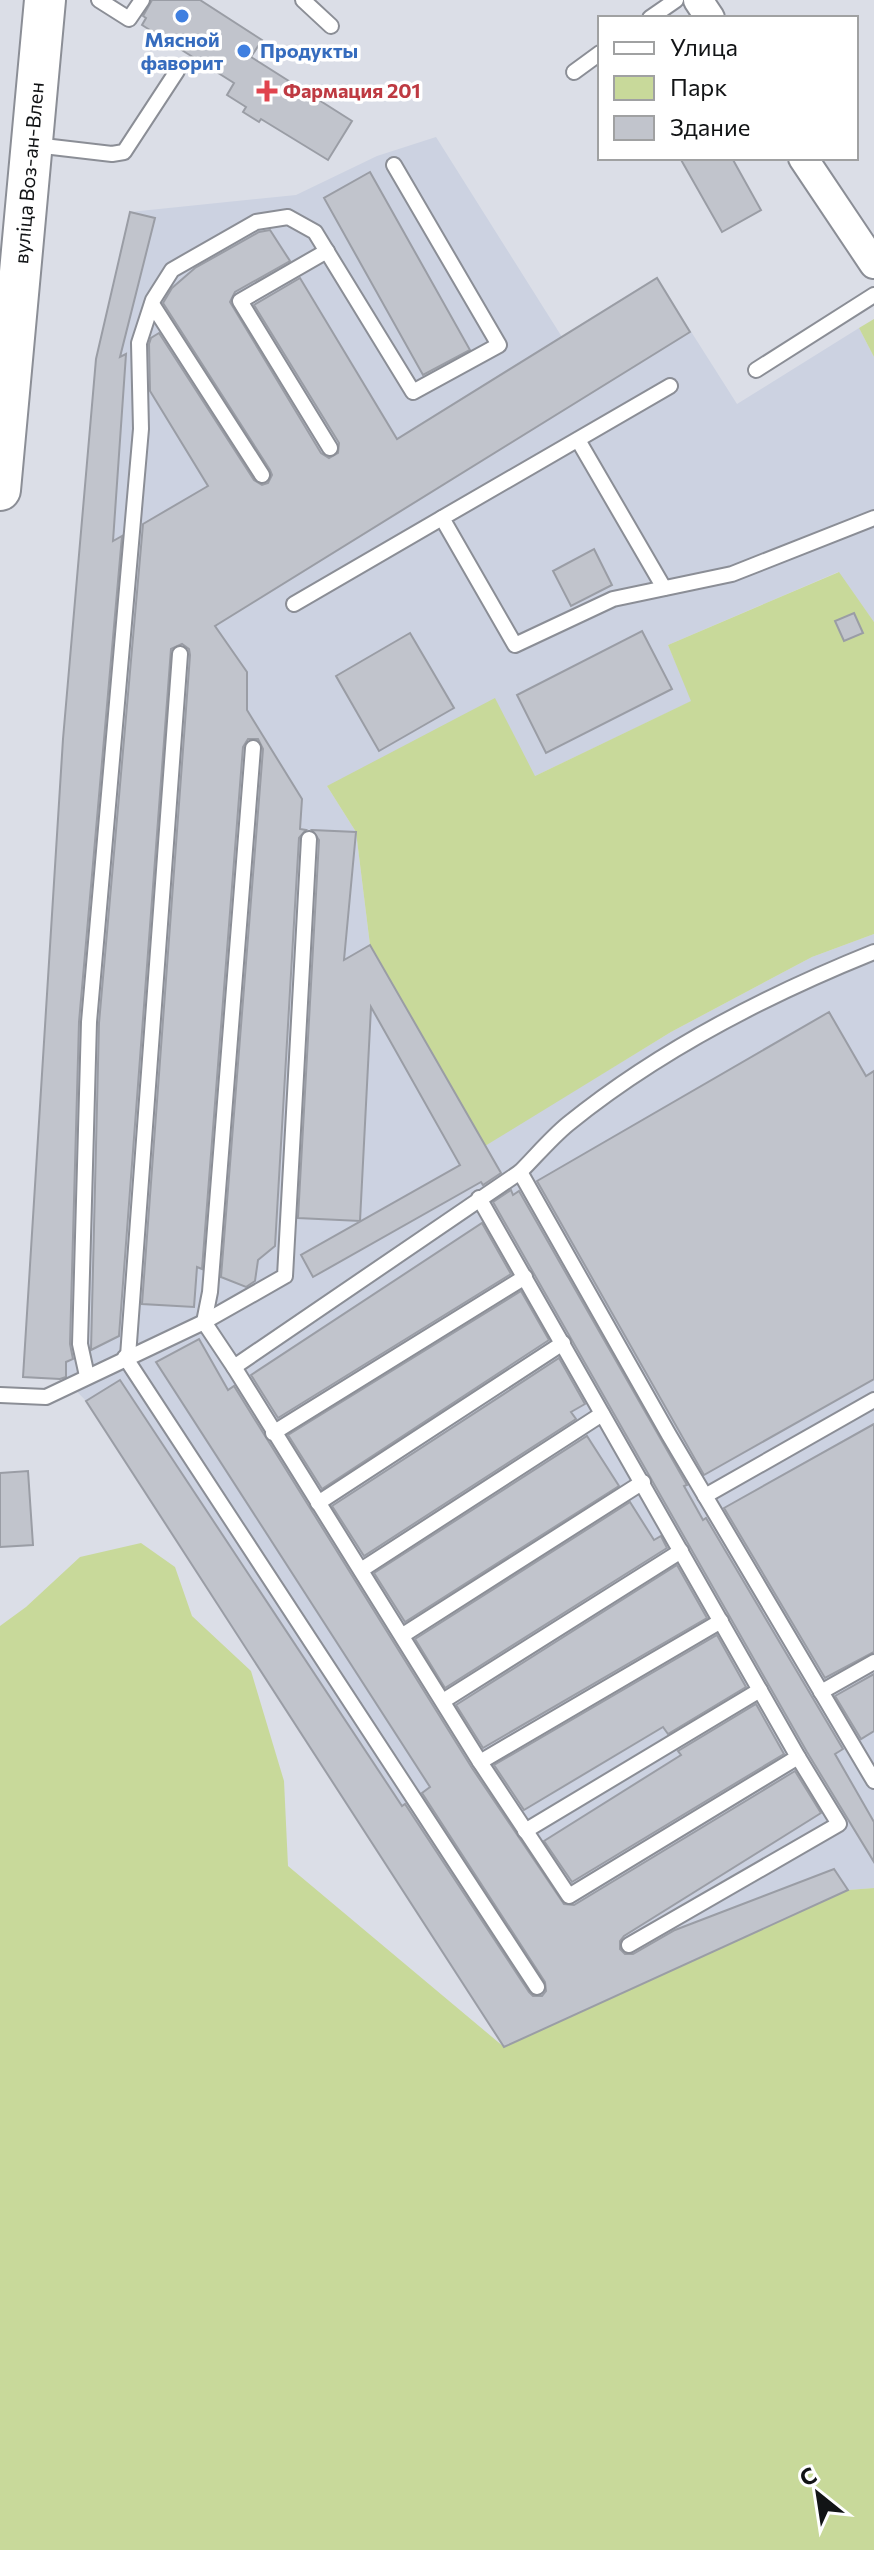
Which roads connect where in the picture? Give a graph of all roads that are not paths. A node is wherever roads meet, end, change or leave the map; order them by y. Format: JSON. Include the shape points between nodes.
{"nodes":[{"id":1,"x":45,"y":0,"type":"edge"},
{"id":2,"x":99,"y":0,"type":"edge"},
{"id":3,"x":142,"y":0,"type":"edge"},
{"id":4,"x":303,"y":0,"type":"edge"},
{"id":5,"x":697,"y":4,"type":"edge"},
{"id":6,"x":657,"y":16,"type":"edge"},
{"id":7,"x":331,"y":26,"type":"dead end"},
{"id":8,"x":598,"y":54,"type":"edge"},
{"id":9,"x":177,"y":71,"type":"dead end"},
{"id":10,"x":574,"y":72,"type":"dead end"},
{"id":11,"x":31,"y":145,"type":"junction"},
{"id":12,"x":804,"y":160,"type":"edge"},
{"id":13,"x":394,"y":165,"type":"dead end"},
{"id":14,"x":327,"y":251,"type":"junction"},
{"id":15,"x":874,"y":264,"type":"edge"},
{"id":16,"x":874,"y":295,"type":"edge"},
{"id":17,"x":152,"y":304,"type":"junction"},
{"id":18,"x":756,"y":370,"type":"dead end"},
{"id":19,"x":670,"y":386,"type":"dead end"},
{"id":20,"x":578,"y":440,"type":"junction"},
{"id":21,"x":330,"y":448,"type":"dead end"},
{"id":22,"x":262,"y":475,"type":"dead end"},
{"id":23,"x":0,"y":490,"type":"edge"},
{"id":24,"x":442,"y":518,"type":"junction"},
{"id":25,"x":874,"y":518,"type":"edge"},
{"id":26,"x":664,"y":588,"type":"junction"},
{"id":27,"x":294,"y":604,"type":"dead end"},
{"id":28,"x":180,"y":654,"type":"dead end"},
{"id":29,"x":253,"y":748,"type":"dead end"},
{"id":30,"x":309,"y":839,"type":"dead end"},
{"id":31,"x":874,"y":952,"type":"edge"},
{"id":32,"x":520,"y":1172,"type":"junction"},
{"id":33,"x":479,"y":1198,"type":"junction"},
{"id":34,"x":525,"y":1277,"type":"junction"},
{"id":35,"x":204,"y":1322,"type":"junction"},
{"id":36,"x":563,"y":1343,"type":"junction"},
{"id":37,"x":127,"y":1356,"type":"junction"},
{"id":38,"x":234,"y":1367,"type":"junction"},
{"id":39,"x":87,"y":1376,"type":"junction"},
{"id":40,"x":0,"y":1395,"type":"edge"},
{"id":41,"x":874,"y":1400,"type":"edge"},
{"id":42,"x":602,"y":1414,"type":"junction"},
{"id":43,"x":273,"y":1433,"type":"junction"},
{"id":44,"x":643,"y":1482,"type":"junction"},
{"id":45,"x":705,"y":1496,"type":"junction"},
{"id":46,"x":318,"y":1503,"type":"junction"},
{"id":47,"x":681,"y":1551,"type":"junction"},
{"id":48,"x":361,"y":1570,"type":"junction"},
{"id":49,"x":721,"y":1621,"type":"junction"},
{"id":50,"x":403,"y":1635,"type":"junction"},
{"id":51,"x":874,"y":1662,"type":"edge"},
{"id":52,"x":760,"y":1690,"type":"junction"},
{"id":53,"x":821,"y":1692,"type":"junction"},
{"id":54,"x":443,"y":1701,"type":"junction"},
{"id":55,"x":798,"y":1757,"type":"junction"},
{"id":56,"x":480,"y":1762,"type":"junction"},
{"id":57,"x":874,"y":1781,"type":"edge"},
{"id":58,"x":525,"y":1831,"type":"junction"},
{"id":59,"x":629,"y":1945,"type":"dead end"},
{"id":60,"x":537,"y":1987,"type":"dead end"}],
"edges":[{"from":1,"to":11,"type":"main road","name":"вуліца Воз-ан-Влен"},
{"from":2,"to":3,"type":"lane","via":[[129,19]]},
{"from":4,"to":7,"type":"lane"},
{"from":5,"to":6,"type":"lane"},
{"from":8,"to":10,"type":"lane"},
{"from":9,"to":11,"type":"lane","via":[[124,152]]},
{"from":11,"to":23,"type":"main road","name":"вуліца Воз-ан-Влен"},
{"from":12,"to":15,"type":"street"},
{"from":13,"to":14,"type":"lane","via":[[499,345],[413,392]]},
{"from":14,"to":17,"type":"lane","via":[[315,232],[288,217],[256,222],[172,270]]},
{"from":14,"to":21,"type":"lane","via":[[240,301]]},
{"from":16,"to":18,"type":"lane"},
{"from":17,"to":22,"type":"lane"},
{"from":17,"to":39,"type":"lane","via":[[139,343],[141,429],[89,1022],[80,1344]]},
{"from":19,"to":20,"type":"lane"},
{"from":20,"to":24,"type":"lane"},
{"from":20,"to":26,"type":"lane"},
{"from":24,"to":26,"type":"lane","via":[[515,645],[613,599]]},
{"from":24,"to":27,"type":"lane"},
{"from":25,"to":26,"type":"lane","via":[[732,574]]},
{"from":28,"to":37,"type":"lane"},
{"from":29,"to":35,"type":"lane"},
{"from":30,"to":35,"type":"lane","via":[[285,1276]]},
{"from":31,"to":32,"type":"lane","via":[[809,978],[649,1067],[567,1125]]},
{"from":32,"to":33,"type":"lane"},
{"from":32,"to":45,"type":"lane"},
{"from":33,"to":34,"type":"lane"},
{"from":33,"to":38,"type":"lane"},
{"from":34,"to":36,"type":"lane"},
{"from":34,"to":43,"type":"lane"},
{"from":35,"to":37,"type":"lane"},
{"from":35,"to":38,"type":"lane"},
{"from":36,"to":42,"type":"lane"},
{"from":36,"to":46,"type":"lane"},
{"from":37,"to":39,"type":"lane"},
{"from":37,"to":60,"type":"lane"},
{"from":38,"to":43,"type":"lane"},
{"from":39,"to":40,"type":"lane","via":[[46,1397]]},
{"from":41,"to":45,"type":"lane"},
{"from":42,"to":44,"type":"lane"},
{"from":42,"to":48,"type":"lane"},
{"from":43,"to":46,"type":"lane"},
{"from":44,"to":47,"type":"lane"},
{"from":44,"to":50,"type":"lane"},
{"from":45,"to":53,"type":"lane"},
{"from":46,"to":48,"type":"lane"},
{"from":47,"to":49,"type":"lane"},
{"from":47,"to":54,"type":"lane"},
{"from":48,"to":50,"type":"lane"},
{"from":49,"to":52,"type":"lane"},
{"from":49,"to":56,"type":"lane"},
{"from":50,"to":54,"type":"lane"},
{"from":51,"to":53,"type":"lane"},
{"from":52,"to":55,"type":"lane"},
{"from":52,"to":58,"type":"lane"},
{"from":53,"to":57,"type":"lane"},
{"from":54,"to":56,"type":"lane"},
{"from":55,"to":58,"type":"lane","via":[[569,1896]]},
{"from":55,"to":59,"type":"lane","via":[[839,1824]]},
{"from":56,"to":58,"type":"lane"}]}
